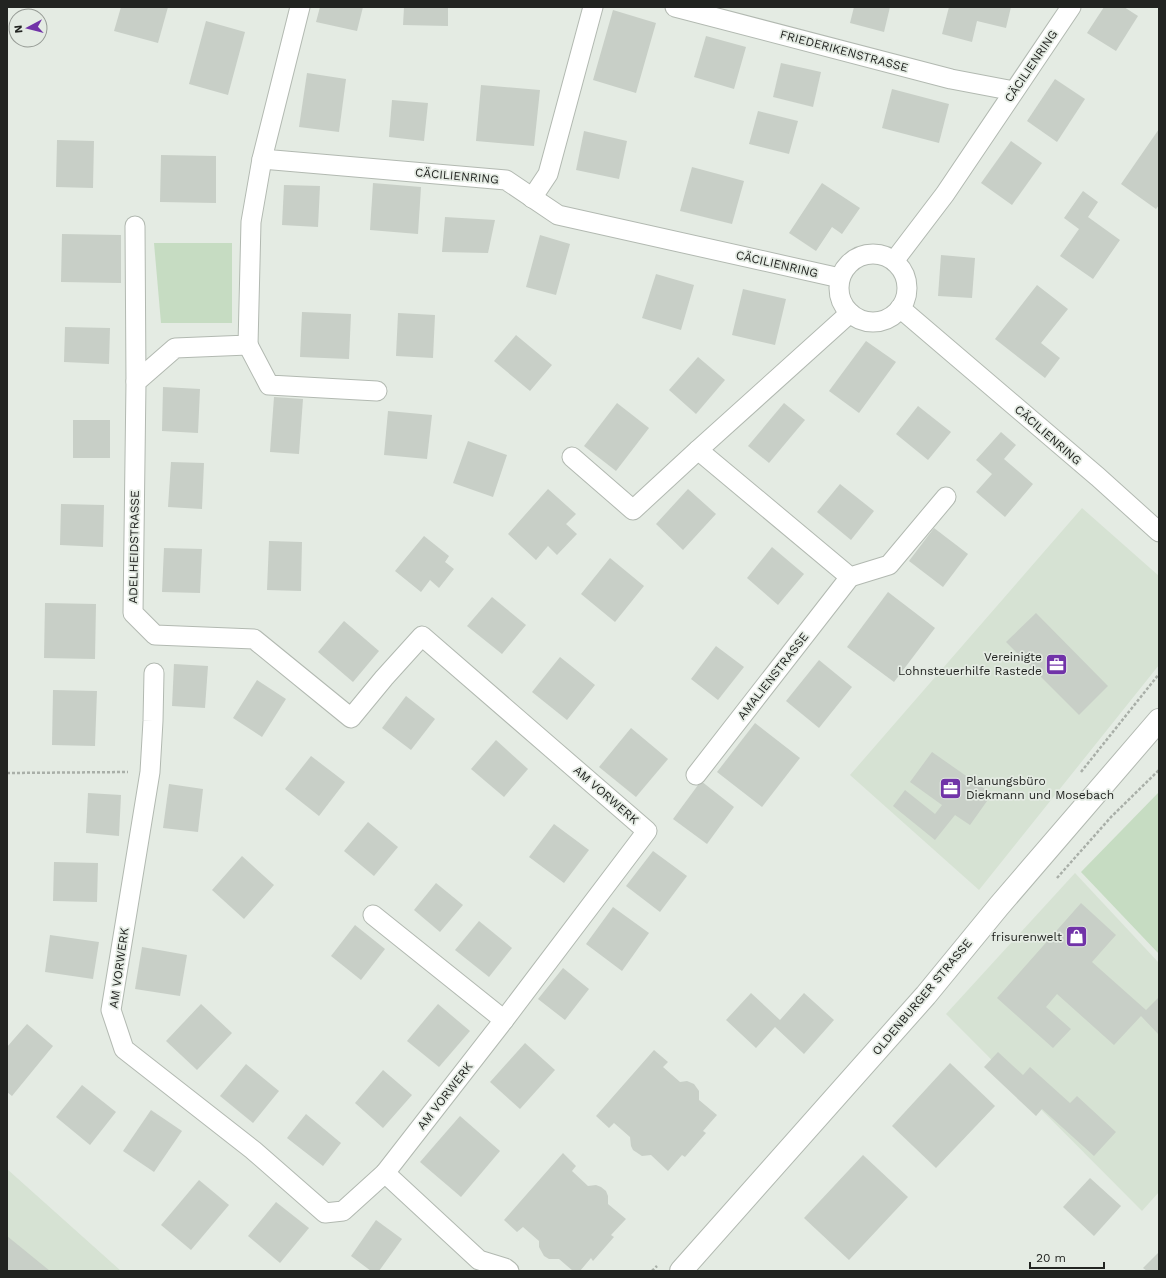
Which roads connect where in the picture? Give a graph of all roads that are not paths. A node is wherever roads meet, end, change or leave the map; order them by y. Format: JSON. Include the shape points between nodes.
{"nodes":[{"id":1,"x":300,"y":7,"type":"edge"},
{"id":2,"x":593,"y":7,"type":"edge"},
{"id":3,"x":675,"y":7,"type":"edge"},
{"id":4,"x":1071,"y":7,"type":"edge"},
{"id":5,"x":1014,"y":91,"type":"junction"},
{"id":6,"x":262,"y":159,"type":"junction"},
{"id":7,"x":532,"y":198,"type":"junction"},
{"id":8,"x":135,"y":226,"type":"dead end"},
{"id":9,"x":894,"y":261,"type":"junction"},
{"id":10,"x":840,"y":278,"type":"junction"},
{"id":11,"x":900,"y":308,"type":"junction"},
{"id":12,"x":850,"y":313,"type":"junction"},
{"id":13,"x":248,"y":346,"type":"junction"},
{"id":14,"x":136,"y":382,"type":"junction"},
{"id":15,"x":377,"y":391,"type":"dead end"},
{"id":16,"x":698,"y":450,"type":"junction"},
{"id":17,"x":572,"y":458,"type":"dead end"},
{"id":18,"x":946,"y":497,"type":"dead end"},
{"id":19,"x":1159,"y":532,"type":"edge"},
{"id":20,"x":850,"y":577,"type":"junction"},
{"id":21,"x":422,"y":636,"type":"joint"},
{"id":22,"x":154,"y":673,"type":"dead end"},
{"id":23,"x":1159,"y":720,"type":"edge"},
{"id":24,"x":696,"y":775,"type":"dead end"},
{"id":25,"x":373,"y":915,"type":"dead end"},
{"id":26,"x":504,"y":1020,"type":"junction"},
{"id":27,"x":385,"y":1173,"type":"junction"},
{"id":28,"x":509,"y":1271,"type":"edge"},
{"id":29,"x":681,"y":1271,"type":"edge"}],
"edges":[{"from":1,"to":6,"type":"street"},
{"from":2,"to":7,"type":"street","via":[[548,174]]},
{"from":3,"to":5,"type":"street","name":"FRIEDERIKENSTRASSE","via":[[951,79]]},
{"from":4,"to":5,"type":"street","name":"CÄCILIENRING"},
{"from":5,"to":9,"type":"street","name":"CÄCILIENRING","via":[[945,194]]},
{"from":6,"to":7,"type":"street","name":"CÄCILIENRING","via":[[506,180]]},
{"from":6,"to":13,"type":"street","via":[[251,222]]},
{"from":7,"to":10,"type":"street","name":"CÄCILIENRING","via":[[558,214]]},
{"from":8,"to":14,"type":"street","name":"ADELHEIDSTRASSE"},
{"from":9,"to":10,"type":"street","via":[[884,255],[862,255],[852,260]]},
{"from":9,"to":11,"type":"street","via":[[902,271],[906,284],[906,296]]},
{"from":10,"to":12,"type":"street","via":[[840,297]]},
{"from":11,"to":12,"type":"street","via":[[885,320],[876,322],[862,320]]},
{"from":11,"to":19,"type":"street","name":"CÄCILIENRING"},
{"from":12,"to":16,"type":"street"},
{"from":13,"to":14,"type":"street","via":[[175,348]]},
{"from":13,"to":15,"type":"street","via":[[269,385]]},
{"from":14,"to":21,"type":"street","name":"ADELHEIDSTRASSE","via":[[133,613],[155,635],[254,639],[351,718]]},
{"from":16,"to":17,"type":"street","via":[[633,510]]},
{"from":16,"to":20,"type":"street"},
{"from":18,"to":20,"type":"street","via":[[889,565]]},
{"from":20,"to":24,"type":"street","name":"AMALIENSTRASSE"},
{"from":21,"to":26,"type":"street","name":"AM VORWERK","via":[[648,831]]},
{"from":22,"to":27,"type":"street","name":"AM VORWERK","via":[[150,772],[110,1010],[124,1049],[253,1150],[325,1213],[343,1211]]},
{"from":23,"to":29,"type":"street","name":"OLDENBURGER STRASSE","via":[[1034,864],[926,995]]},
{"from":25,"to":26,"type":"street"},
{"from":26,"to":27,"type":"street","name":"AM VORWERK"},
{"from":27,"to":28,"type":"street","via":[[480,1260]]}]}
